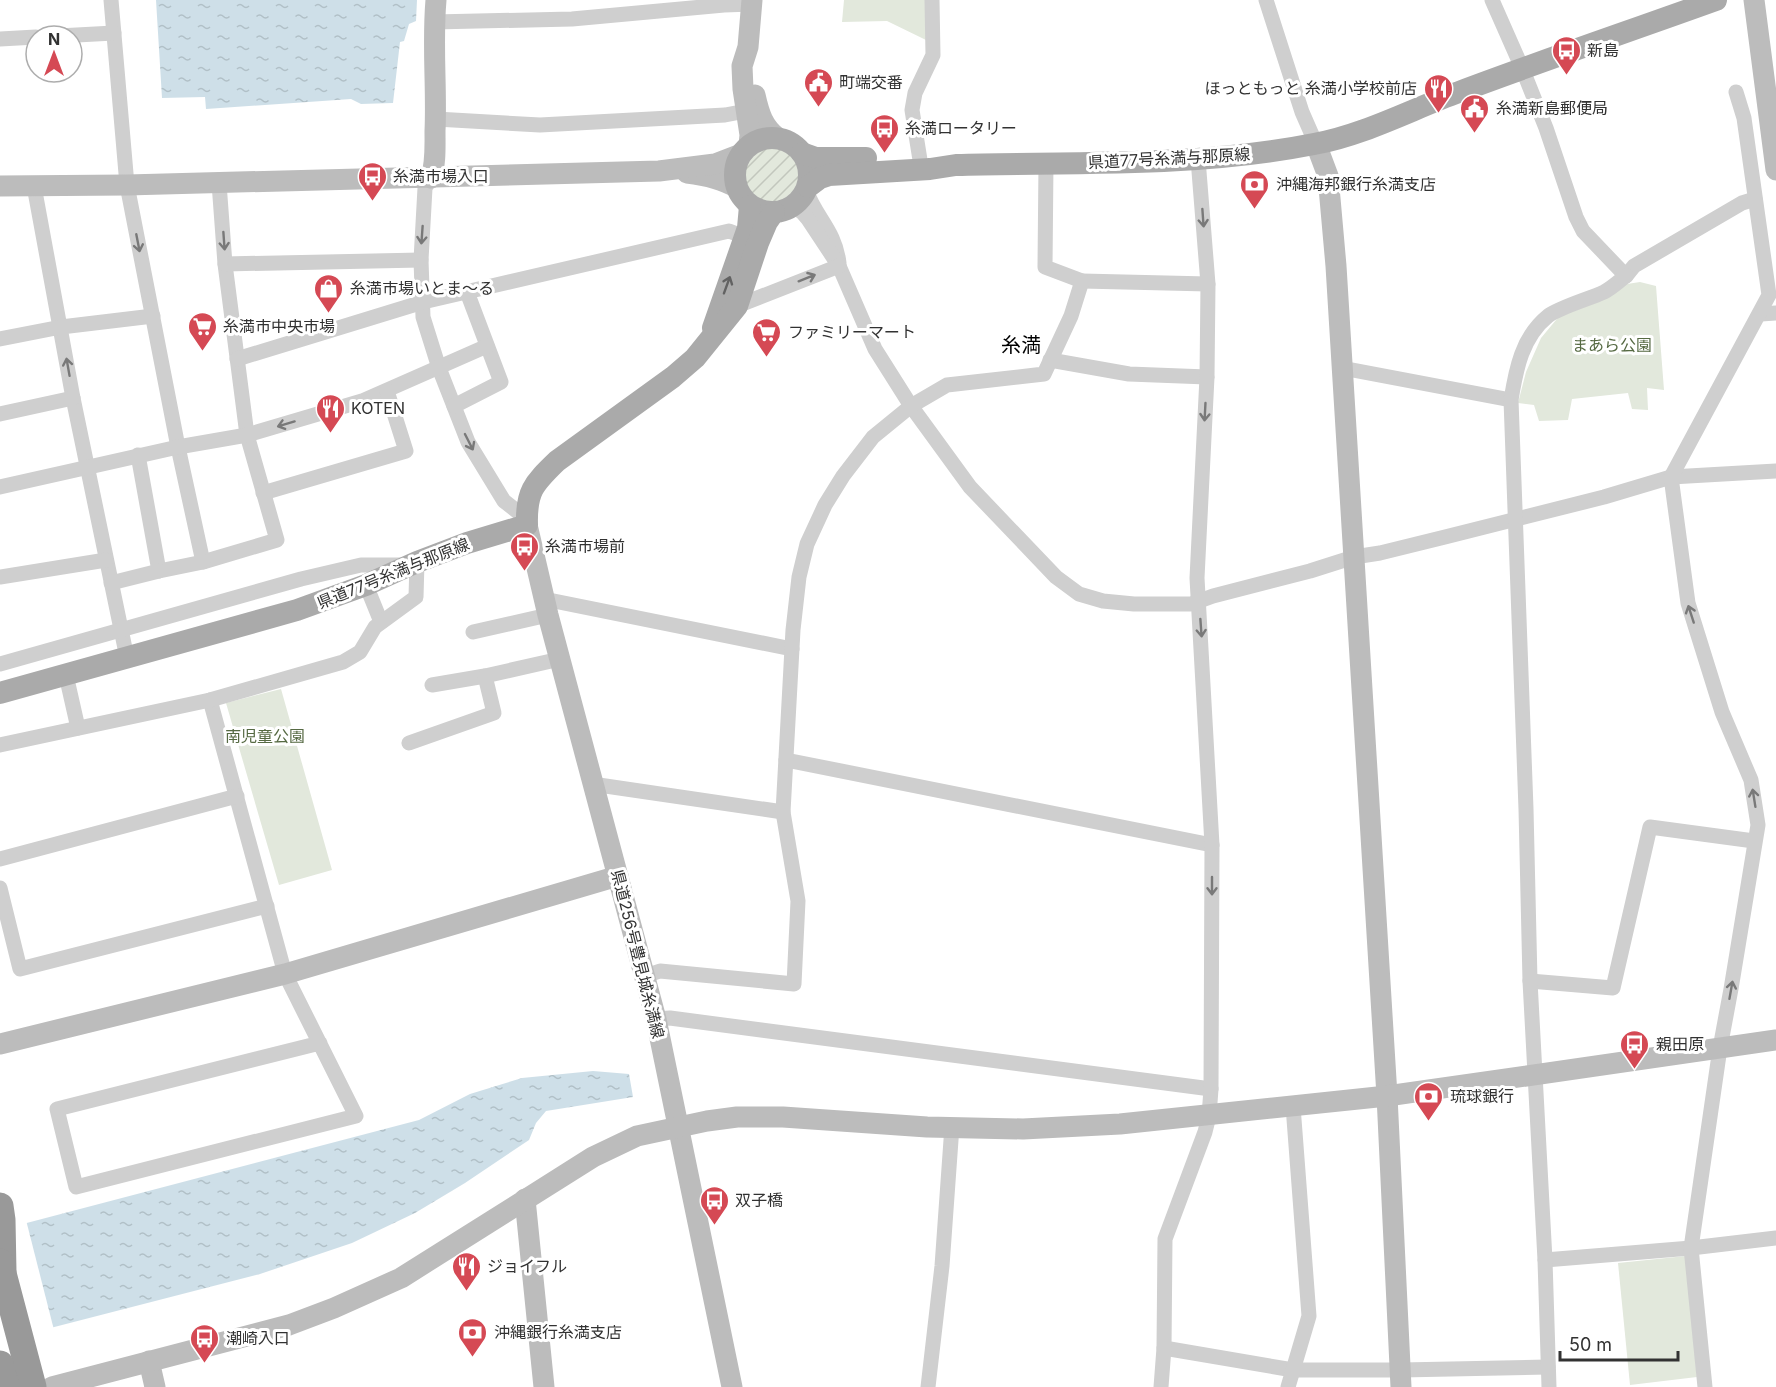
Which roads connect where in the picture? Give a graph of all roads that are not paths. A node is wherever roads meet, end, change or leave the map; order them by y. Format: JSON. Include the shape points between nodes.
{"nodes":[{"id":1,"x":111,"y":0,"type":"edge"},
{"id":2,"x":436,"y":0,"type":"edge"},
{"id":3,"x":932,"y":0,"type":"edge"},
{"id":4,"x":1266,"y":0,"type":"edge"},
{"id":5,"x":1492,"y":0,"type":"edge"},
{"id":6,"x":1716,"y":0,"type":"edge"},
{"id":7,"x":1754,"y":0,"type":"edge"},
{"id":8,"x":752,"y":2,"type":"edge"},
{"id":9,"x":434,"y":22,"type":"junction"},
{"id":10,"x":114,"y":33,"type":"junction"},
{"id":11,"x":84,"y":35,"type":"edge"},
{"id":12,"x":24,"y":38,"type":"edge"},
{"id":13,"x":0,"y":39,"type":"edge"},
{"id":14,"x":748,"y":47,"type":"junction"},
{"id":15,"x":1522,"y":68,"type":"junction"},
{"id":16,"x":1736,"y":92,"type":"dead end"},
{"id":17,"x":746,"y":111,"type":"junction"},
{"id":18,"x":436,"y":119,"type":"junction"},
{"id":19,"x":778,"y":138,"type":"junction"},
{"id":20,"x":1316,"y":144,"type":"junction"},
{"id":21,"x":745,"y":150,"type":"junction"},
{"id":22,"x":802,"y":153,"type":"junction"},
{"id":23,"x":1198,"y":159,"type":"junction"},
{"id":24,"x":920,"y":160,"type":"junction"},
{"id":25,"x":1046,"y":163,"type":"junction"},
{"id":26,"x":957,"y":165,"type":"junction"},
{"id":27,"x":1776,"y":170,"type":"edge"},
{"id":28,"x":659,"y":171,"type":"junction"},
{"id":29,"x":431,"y":178,"type":"junction"},
{"id":30,"x":219,"y":183,"type":"junction"},
{"id":31,"x":127,"y":185,"type":"junction"},
{"id":32,"x":0,"y":186,"type":"edge"},
{"id":33,"x":34,"y":186,"type":"junction"},
{"id":34,"x":743,"y":197,"type":"junction"},
{"id":35,"x":795,"y":199,"type":"junction"},
{"id":36,"x":1755,"y":199,"type":"junction"},
{"id":37,"x":745,"y":237,"type":"junction"},
{"id":38,"x":421,"y":260,"type":"junction"},
{"id":39,"x":225,"y":264,"type":"junction"},
{"id":40,"x":839,"y":266,"type":"junction"},
{"id":41,"x":1626,"y":276,"type":"junction"},
{"id":42,"x":1082,"y":280,"type":"junction"},
{"id":43,"x":1208,"y":284,"type":"junction"},
{"id":44,"x":467,"y":292,"type":"junction"},
{"id":45,"x":423,"y":302,"type":"junction"},
{"id":46,"x":736,"y":306,"type":"junction"},
{"id":47,"x":1768,"y":314,"type":"edge"},
{"id":48,"x":153,"y":316,"type":"junction"},
{"id":49,"x":61,"y":327,"type":"junction"},
{"id":50,"x":0,"y":339,"type":"edge"},
{"id":51,"x":709,"y":341,"type":"junction"},
{"id":52,"x":487,"y":346,"type":"junction"},
{"id":53,"x":237,"y":359,"type":"junction"},
{"id":54,"x":1050,"y":360,"type":"junction"},
{"id":55,"x":439,"y":368,"type":"junction"},
{"id":56,"x":1342,"y":368,"type":"junction"},
{"id":57,"x":1207,"y":377,"type":"junction"},
{"id":58,"x":387,"y":391,"type":"junction"},
{"id":59,"x":73,"y":398,"type":"junction"},
{"id":60,"x":1511,"y":400,"type":"junction"},
{"id":61,"x":454,"y":406,"type":"junction"},
{"id":62,"x":911,"y":406,"type":"junction"},
{"id":63,"x":0,"y":414,"type":"edge"},
{"id":64,"x":247,"y":435,"type":"junction"},
{"id":65,"x":178,"y":447,"type":"junction"},
{"id":66,"x":138,"y":455,"type":"junction"},
{"id":67,"x":87,"y":466,"type":"junction"},
{"id":68,"x":1776,"y":471,"type":"edge"},
{"id":69,"x":1671,"y":477,"type":"junction"},
{"id":70,"x":0,"y":487,"type":"edge"},
{"id":71,"x":263,"y":493,"type":"junction"},
{"id":72,"x":1515,"y":519,"type":"junction"},
{"id":73,"x":527,"y":522,"type":"junction"},
{"id":74,"x":1354,"y":557,"type":"junction"},
{"id":75,"x":106,"y":560,"type":"junction"},
{"id":76,"x":203,"y":562,"type":"junction"},
{"id":77,"x":413,"y":563,"type":"junction"},
{"id":78,"x":159,"y":571,"type":"junction"},
{"id":79,"x":0,"y":577,"type":"edge"},
{"id":80,"x":111,"y":583,"type":"junction"},
{"id":81,"x":366,"y":585,"type":"junction"},
{"id":82,"x":1199,"y":601,"type":"junction"},
{"id":83,"x":546,"y":607,"type":"junction"},
{"id":84,"x":381,"y":622,"type":"junction"},
{"id":85,"x":121,"y":630,"type":"junction"},
{"id":86,"x":473,"y":632,"type":"dead end"},
{"id":87,"x":792,"y":649,"type":"junction"},
{"id":88,"x":127,"y":658,"type":"junction"},
{"id":89,"x":560,"y":659,"type":"junction"},
{"id":90,"x":0,"y":664,"type":"edge"},
{"id":91,"x":66,"y":675,"type":"junction"},
{"id":92,"x":486,"y":676,"type":"junction"},
{"id":93,"x":432,"y":685,"type":"dead end"},
{"id":94,"x":1,"y":689,"type":"edge"},
{"id":95,"x":210,"y":700,"type":"junction"},
{"id":96,"x":78,"y":728,"type":"junction"},
{"id":97,"x":409,"y":743,"type":"dead end"},
{"id":98,"x":0,"y":745,"type":"edge"},
{"id":99,"x":786,"y":760,"type":"junction"},
{"id":100,"x":592,"y":784,"type":"junction"},
{"id":101,"x":237,"y":796,"type":"junction"},
{"id":102,"x":783,"y":812,"type":"junction"},
{"id":103,"x":1754,"y":841,"type":"junction"},
{"id":104,"x":1212,"y":845,"type":"junction"},
{"id":105,"x":0,"y":859,"type":"edge"},
{"id":106,"x":618,"y":876,"type":"junction"},
{"id":107,"x":0,"y":888,"type":"edge"},
{"id":108,"x":267,"y":906,"type":"junction"},
{"id":109,"x":285,"y":974,"type":"junction"},
{"id":110,"x":645,"y":976,"type":"junction"},
{"id":111,"x":1530,"y":981,"type":"junction"},
{"id":112,"x":656,"y":1019,"type":"junction"},
{"id":113,"x":1776,"y":1040,"type":"edge"},
{"id":114,"x":320,"y":1043,"type":"junction"},
{"id":115,"x":0,"y":1044,"type":"edge"},
{"id":116,"x":1720,"y":1048,"type":"junction"},
{"id":117,"x":1535,"y":1074,"type":"junction"},
{"id":118,"x":1211,"y":1089,"type":"junction"},
{"id":119,"x":1387,"y":1096,"type":"junction"},
{"id":120,"x":1293,"y":1106,"type":"junction"},
{"id":121,"x":1209,"y":1116,"type":"junction"},
{"id":122,"x":951,"y":1126,"type":"junction"},
{"id":123,"x":679,"y":1127,"type":"junction"},
{"id":124,"x":525,"y":1199,"type":"junction"},
{"id":125,"x":1,"y":1213,"type":"edge"},
{"id":126,"x":1776,"y":1238,"type":"edge"},
{"id":127,"x":1691,"y":1248,"type":"junction"},
{"id":128,"x":1545,"y":1260,"type":"junction"},
{"id":129,"x":1,"y":1267,"type":"edge"},
{"id":130,"x":1164,"y":1348,"type":"junction"},
{"id":131,"x":149,"y":1361,"type":"junction"},
{"id":132,"x":0,"y":1364,"type":"edge"},
{"id":133,"x":1548,"y":1367,"type":"junction"},
{"id":134,"x":1293,"y":1370,"type":"junction"},
{"id":135,"x":1401,"y":1379,"type":"edge"},
{"id":136,"x":6,"y":1387,"type":"edge"},
{"id":137,"x":33,"y":1387,"type":"edge"},
{"id":138,"x":52,"y":1387,"type":"edge"},
{"id":139,"x":155,"y":1387,"type":"edge"},
{"id":140,"x":544,"y":1387,"type":"edge"},
{"id":141,"x":732,"y":1387,"type":"edge"},
{"id":142,"x":928,"y":1387,"type":"edge"},
{"id":143,"x":1161,"y":1387,"type":"edge"},
{"id":144,"x":1288,"y":1387,"type":"edge"},
{"id":145,"x":1548,"y":1387,"type":"edge"},
{"id":146,"x":1706,"y":1387,"type":"edge"}],
"edges":[{"from":1,"to":10,"type":"street"},
{"from":2,"to":9,"type":"street"},
{"from":3,"to":24,"type":"street","via":[[933,55],[915,93],[912,110]]},
{"from":4,"to":20,"type":"street"},
{"from":5,"to":15,"type":"street"},
{"from":6,"to":15,"type":"main road","name":"県道77号糸満与那原線"},
{"from":7,"to":27,"type":"street"},
{"from":8,"to":9,"type":"street","via":[[572,19]]},
{"from":8,"to":14,"type":"street"},
{"from":9,"to":18,"type":"street"},
{"from":10,"to":11,"type":"street"},
{"from":10,"to":31,"type":"street"},
{"from":12,"to":13,"type":"street"},
{"from":14,"to":17,"type":"street","via":[[742,66]]},
{"from":14,"to":19,"type":"street","via":[[761,119]]},
{"from":15,"to":20,"type":"main road","name":"県道77号糸満与那原線"},
{"from":15,"to":41,"type":"street","via":[[1576,217],[1583,231]]},
{"from":16,"to":36,"type":"street","via":[[1744,118]]},
{"from":17,"to":18,"type":"street","via":[[540,125]]},
{"from":17,"to":21,"type":"street","via":[[750,135]]},
{"from":18,"to":29,"type":"street"},
{"from":19,"to":21,"type":"main road","via":[[768,138]]},
{"from":19,"to":22,"type":"main road"},
{"from":20,"to":23,"type":"main road","name":"県道77号糸満与那原線"},
{"from":20,"to":56,"type":"street","via":[[1329,186]]},
{"from":21,"to":28,"type":"street","via":[[715,164]]},
{"from":21,"to":34,"type":"main road","via":[[734,177]]},
{"from":22,"to":24,"type":"main road","name":"県道77号糸満与那原線","via":[[816,158]]},
{"from":22,"to":35,"type":"main road","via":[[809,173]]},
{"from":23,"to":25,"type":"main road","name":"県道77号糸満与那原線"},
{"from":23,"to":43,"type":"street","one_way":true},
{"from":24,"to":26,"type":"main road","name":"県道77号糸満与那原線"},
{"from":25,"to":26,"type":"main road","name":"県道77号糸満与那原線"},
{"from":25,"to":42,"type":"street","via":[[1046,267]]},
{"from":26,"to":35,"type":"main road","name":"県道77号糸満与那原線","via":[[829,175]]},
{"from":28,"to":29,"type":"street"},
{"from":28,"to":34,"type":"street","via":[[714,178],[729,183]]},
{"from":29,"to":30,"type":"street"},
{"from":29,"to":38,"type":"street","one_way":true,"via":[[425,188]]},
{"from":30,"to":31,"type":"street"},
{"from":30,"to":39,"type":"street","one_way":true},
{"from":31,"to":33,"type":"street"},
{"from":31,"to":48,"type":"street","one_way":true},
{"from":32,"to":33,"type":"street"},
{"from":33,"to":49,"type":"street"},
{"from":34,"to":35,"type":"main road","via":[[762,211]]},
{"from":34,"to":37,"type":"main road"},
{"from":35,"to":40,"type":"street","via":[[811,204],[834,238]]},
{"from":35,"to":46,"type":"main road","via":[[767,222]]},
{"from":36,"to":41,"type":"street","via":[[1634,266]]},
{"from":36,"to":47,"type":"street","via":[[1769,296]]},
{"from":37,"to":44,"type":"street","via":[[729,231]]},
{"from":51,"to":37,"type":"main road","one_way":true},
{"from":38,"to":39,"type":"street"},
{"from":38,"to":45,"type":"street"},
{"from":39,"to":53,"type":"street"},
{"from":46,"to":40,"type":"street","one_way":true},
{"from":40,"to":62,"type":"street","via":[[875,349]]},
{"from":41,"to":60,"type":"street","via":[[1607,291],[1549,315],[1540,324],[1519,360]]},
{"from":42,"to":43,"type":"street"},
{"from":42,"to":54,"type":"street","via":[[1071,316]]},
{"from":43,"to":57,"type":"street"},
{"from":44,"to":45,"type":"street"},
{"from":44,"to":52,"type":"street"},
{"from":45,"to":53,"type":"street"},
{"from":45,"to":55,"type":"street","via":[[423,317]]},
{"from":46,"to":51,"type":"main road"},
{"from":47,"to":69,"type":"street"},
{"from":48,"to":49,"type":"street"},
{"from":48,"to":65,"type":"street"},
{"from":49,"to":50,"type":"street"},
{"from":59,"to":49,"type":"street","one_way":true},
{"from":51,"to":73,"type":"main road","via":[[673,377],[557,461],[534,487],[527,503]]},
{"from":52,"to":55,"type":"street"},
{"from":52,"to":61,"type":"street","via":[[501,382]]},
{"from":53,"to":64,"type":"street"},
{"from":54,"to":57,"type":"street","via":[[1130,374]]},
{"from":54,"to":62,"type":"street","via":[[1044,374],[947,385]]},
{"from":55,"to":58,"type":"street"},
{"from":55,"to":61,"type":"street"},
{"from":56,"to":60,"type":"street"},
{"from":56,"to":74,"type":"street"},
{"from":57,"to":82,"type":"street","one_way":true},
{"from":58,"to":64,"type":"street","one_way":true},
{"from":58,"to":71,"type":"street","via":[[406,451]]},
{"from":59,"to":63,"type":"street"},
{"from":59,"to":67,"type":"street"},
{"from":60,"to":72,"type":"street"},
{"from":61,"to":73,"type":"street","one_way":true,"via":[[468,442],[504,501]]},
{"from":62,"to":82,"type":"street","via":[[970,487],[1043,565],[1070,588],[1090,598],[1116,603],[1182,605]]},
{"from":62,"to":87,"type":"street","via":[[873,437],[825,505],[807,544],[799,577]]},
{"from":64,"to":65,"type":"street"},
{"from":64,"to":71,"type":"street"},
{"from":65,"to":66,"type":"street"},
{"from":65,"to":76,"type":"street"},
{"from":66,"to":67,"type":"street"},
{"from":66,"to":78,"type":"street"},
{"from":67,"to":70,"type":"street"},
{"from":67,"to":75,"type":"street"},
{"from":68,"to":69,"type":"street"},
{"from":69,"to":72,"type":"street"},
{"from":103,"to":69,"type":"street","one_way":true,"via":[[1758,825],[1751,780],[1722,712],[1688,603]]},
{"from":71,"to":76,"type":"street","via":[[277,540]]},
{"from":72,"to":74,"type":"street"},
{"from":72,"to":111,"type":"street"},
{"from":73,"to":77,"type":"main road","name":"県道77号糸満与那原線"},
{"from":73,"to":83,"type":"street","name":"県道256号豊見城糸満線"},
{"from":74,"to":82,"type":"street"},
{"from":74,"to":119,"type":"street"},
{"from":75,"to":79,"type":"street"},
{"from":75,"to":80,"type":"street"},
{"from":76,"to":78,"type":"street"},
{"from":77,"to":81,"type":"main road","name":"県道77号糸満与那原線"},
{"from":77,"to":84,"type":"street","via":[[416,597]]},
{"from":77,"to":85,"type":"street","via":[[361,566],[301,579]]},
{"from":78,"to":80,"type":"street"},
{"from":80,"to":85,"type":"street"},
{"from":81,"to":84,"type":"street"},
{"from":81,"to":88,"type":"main road","name":"県道77号糸満与那原線","via":[[297,610]]},
{"from":82,"to":104,"type":"street","one_way":true},
{"from":83,"to":86,"type":"street"},
{"from":83,"to":87,"type":"street"},
{"from":83,"to":89,"type":"street","name":"県道256号豊見城糸満線"},
{"from":84,"to":95,"type":"street","via":[[360,652],[343,662]]},
{"from":85,"to":88,"type":"street"},
{"from":85,"to":90,"type":"street"},
{"from":87,"to":99,"type":"street"},
{"from":88,"to":91,"type":"main road","name":"県道77号糸満与那原線"},
{"from":89,"to":92,"type":"street"},
{"from":89,"to":100,"type":"street","name":"県道256号豊見城糸満線"},
{"from":91,"to":94,"type":"main road","name":"県道77号糸満与那原線"},
{"from":91,"to":96,"type":"street"},
{"from":92,"to":93,"type":"street"},
{"from":92,"to":97,"type":"street","via":[[494,713]]},
{"from":95,"to":96,"type":"street"},
{"from":95,"to":101,"type":"street"},
{"from":96,"to":98,"type":"street"},
{"from":99,"to":102,"type":"street"},
{"from":99,"to":104,"type":"street"},
{"from":100,"to":102,"type":"street"},
{"from":100,"to":106,"type":"street","name":"県道256号豊見城糸満線"},
{"from":101,"to":105,"type":"street"},
{"from":101,"to":108,"type":"street"},
{"from":102,"to":110,"type":"street","via":[[798,901],[794,984],[660,971]]},
{"from":103,"to":111,"type":"street","via":[[1650,827],[1613,988]]},
{"from":116,"to":103,"type":"street","one_way":true},
{"from":104,"to":118,"type":"street","one_way":true},
{"from":106,"to":109,"type":"street"},
{"from":106,"to":110,"type":"street","name":"県道256号豊見城糸満線"},
{"from":107,"to":108,"type":"street","via":[[20,969]]},
{"from":108,"to":109,"type":"street"},
{"from":109,"to":114,"type":"street"},
{"from":109,"to":115,"type":"street"},
{"from":110,"to":112,"type":"street","name":"県道256号豊見城糸満線"},
{"from":111,"to":117,"type":"street"},
{"from":112,"to":118,"type":"street"},
{"from":112,"to":123,"type":"street","name":"県道256号豊見城糸満線"},
{"from":113,"to":116,"type":"street"},
{"from":114,"to":114,"type":"street","via":[[356,1116],[76,1187],[57,1109]]},
{"from":116,"to":117,"type":"street"},
{"from":116,"to":127,"type":"street"},
{"from":117,"to":119,"type":"street"},
{"from":117,"to":128,"type":"street"},
{"from":118,"to":121,"type":"street"},
{"from":119,"to":120,"type":"street"},
{"from":119,"to":135,"type":"street"},
{"from":120,"to":121,"type":"street"},
{"from":120,"to":134,"type":"street","via":[[1309,1316]]},
{"from":121,"to":122,"type":"street","via":[[1023,1129]]},
{"from":121,"to":130,"type":"street","via":[[1165,1239]]},
{"from":122,"to":123,"type":"street","via":[[737,1117]]},
{"from":122,"to":142,"type":"street","via":[[942,1266]]},
{"from":123,"to":124,"type":"street","via":[[637,1136],[593,1157]]},
{"from":123,"to":141,"type":"street","name":"県道256号豊見城糸満線"},
{"from":124,"to":131,"type":"street","via":[[401,1278],[334,1308],[289,1325]]},
{"from":124,"to":140,"type":"street"},
{"from":125,"to":129,"type":"highway"},
{"from":126,"to":127,"type":"street"},
{"from":127,"to":128,"type":"street"},
{"from":127,"to":146,"type":"street"},
{"from":128,"to":133,"type":"street"},
{"from":129,"to":137,"type":"highway"},
{"from":130,"to":134,"type":"street"},
{"from":130,"to":143,"type":"street"},
{"from":131,"to":138,"type":"street"},
{"from":131,"to":139,"type":"street"},
{"from":132,"to":136,"type":"highway"},
{"from":133,"to":135,"type":"street"},
{"from":133,"to":145,"type":"street"},
{"from":134,"to":135,"type":"street"},
{"from":134,"to":144,"type":"street"}]}
